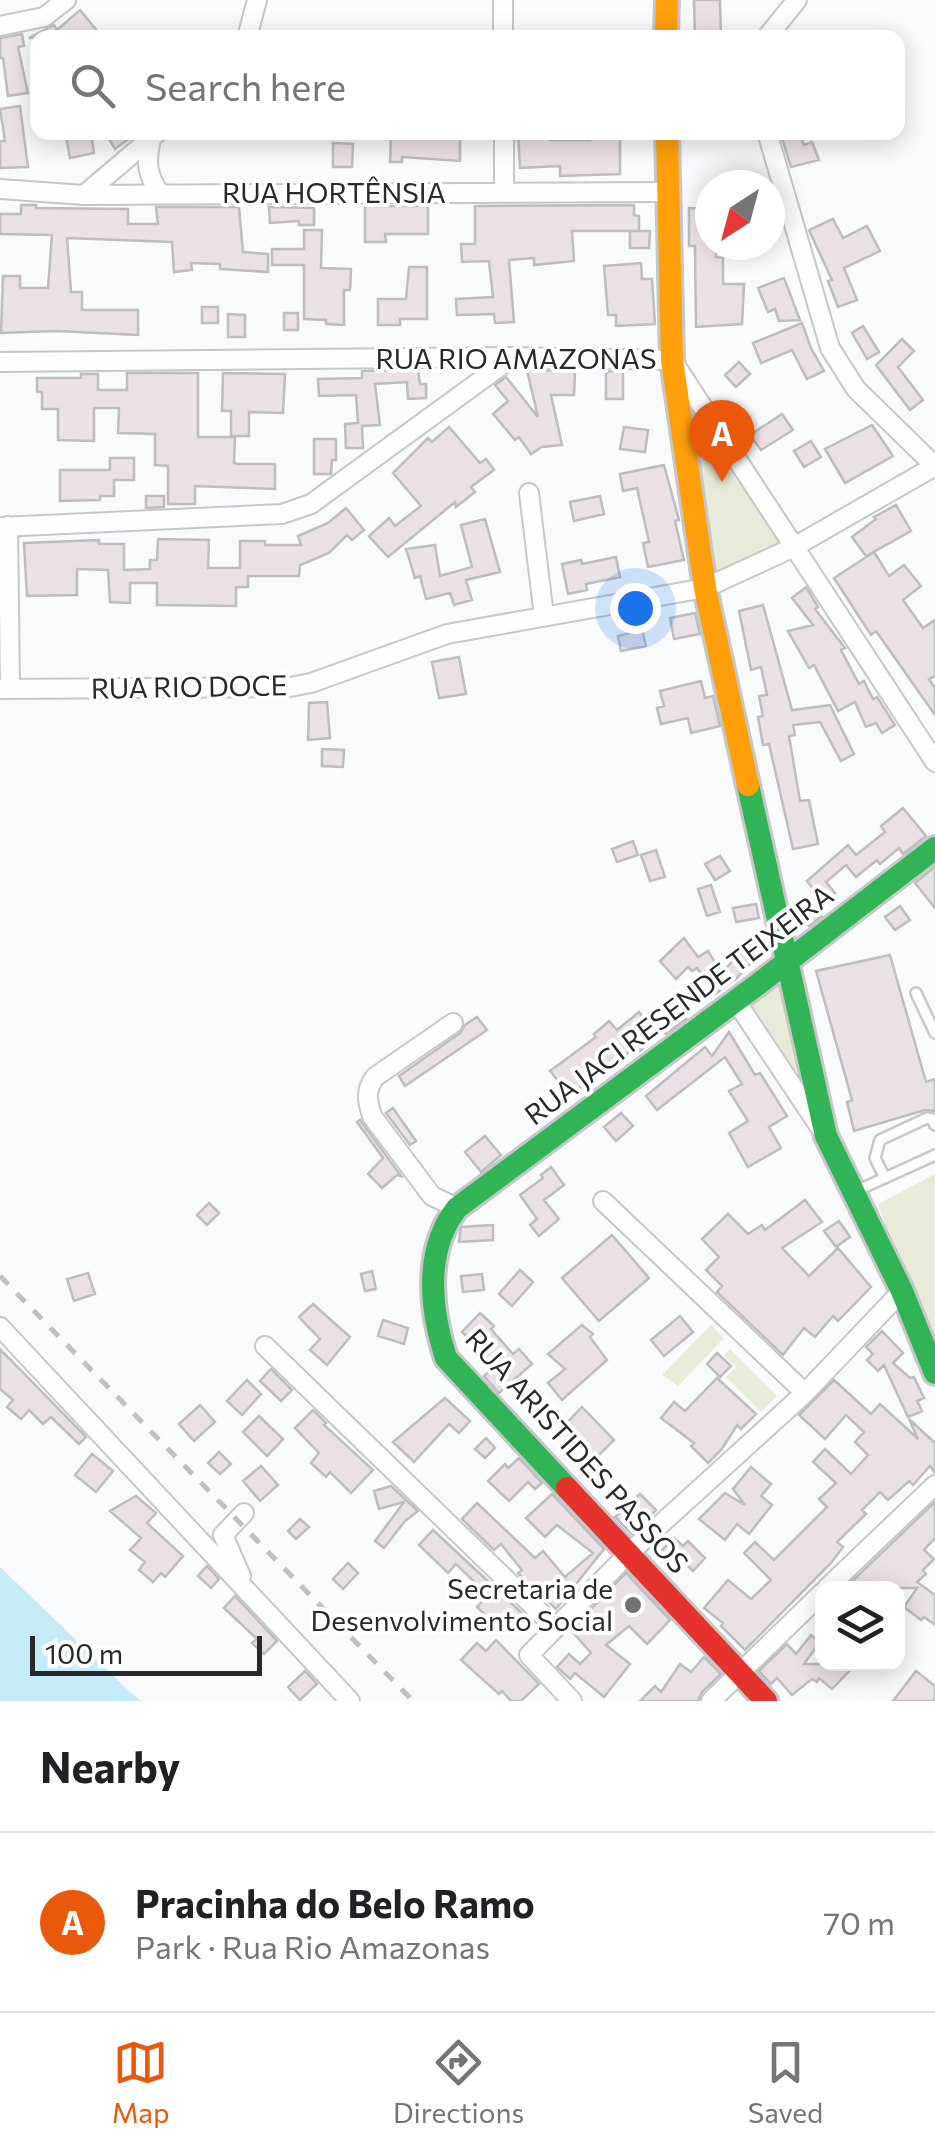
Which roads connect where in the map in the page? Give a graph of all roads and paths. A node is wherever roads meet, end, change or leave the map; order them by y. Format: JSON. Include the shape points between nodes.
{"nodes":[{"id":1,"x":66,"y":0,"type":"edge"},
{"id":2,"x":257,"y":0,"type":"edge"},
{"id":3,"x":503,"y":0,"type":"edge"},
{"id":4,"x":667,"y":0,"type":"edge"},
{"id":5,"x":797,"y":0,"type":"edge"},
{"id":6,"x":0,"y":26,"type":"edge"},
{"id":7,"x":249,"y":30,"type":"edge"},
{"id":8,"x":503,"y":30,"type":"edge"},
{"id":9,"x":666,"y":30,"type":"edge"},
{"id":10,"x":773,"y":30,"type":"edge"},
{"id":11,"x":149,"y":140,"type":"edge"},
{"id":12,"x":153,"y":140,"type":"edge"},
{"id":13,"x":504,"y":140,"type":"edge"},
{"id":14,"x":667,"y":140,"type":"edge"},
{"id":15,"x":769,"y":140,"type":"edge"},
{"id":16,"x":0,"y":189,"type":"edge"},
{"id":17,"x":668,"y":192,"type":"junction"},
{"id":18,"x":504,"y":193,"type":"junction"},
{"id":19,"x":160,"y":194,"type":"junction"},
{"id":20,"x":84,"y":195,"type":"junction"},
{"id":21,"x":513,"y":356,"type":"junction"},
{"id":22,"x":672,"y":360,"type":"junction"},
{"id":23,"x":0,"y":362,"type":"edge"},
{"id":24,"x":935,"y":466,"type":"edge"},
{"id":25,"x":528,"y":494,"type":"dead end"},
{"id":26,"x":4,"y":527,"type":"edge"},
{"id":27,"x":794,"y":547,"type":"junction"},
{"id":28,"x":705,"y":588,"type":"junction"},
{"id":29,"x":544,"y":616,"type":"junction"},
{"id":30,"x":5,"y":689,"type":"edge"},
{"id":31,"x":935,"y":762,"type":"edge"},
{"id":32,"x":935,"y":848,"type":"edge"},
{"id":33,"x":790,"y":963,"type":"junction"},
{"id":34,"x":916,"y":994,"type":"dead end"},
{"id":35,"x":735,"y":1000,"type":"junction"},
{"id":36,"x":454,"y":1024,"type":"dead end"},
{"id":37,"x":935,"y":1033,"type":"edge"},
{"id":38,"x":935,"y":1125,"type":"edge"},
{"id":39,"x":826,"y":1136,"type":"junction"},
{"id":40,"x":935,"y":1155,"type":"edge"},
{"id":41,"x":884,"y":1178,"type":"junction"},
{"id":42,"x":853,"y":1193,"type":"junction"},
{"id":43,"x":603,"y":1201,"type":"dead end"},
{"id":44,"x":457,"y":1208,"type":"junction"},
{"id":45,"x":902,"y":1291,"type":"junction"},
{"id":46,"x":0,"y":1327,"type":"edge"},
{"id":47,"x":264,"y":1346,"type":"dead end"},
{"id":48,"x":935,"y":1373,"type":"edge"},
{"id":49,"x":805,"y":1392,"type":"junction"},
{"id":50,"x":935,"y":1484,"type":"edge"},
{"id":51,"x":244,"y":1513,"type":"dead end"},
{"id":52,"x":628,"y":1554,"type":"junction"},
{"id":53,"x":835,"y":1581,"type":"edge"},
{"id":54,"x":247,"y":1590,"type":"junction"},
{"id":55,"x":815,"y":1601,"type":"edge"},
{"id":56,"x":554,"y":1626,"type":"junction"},
{"id":57,"x":738,"y":1674,"type":"junction"},
{"id":58,"x":350,"y":1701,"type":"edge"},
{"id":59,"x":572,"y":1701,"type":"edge"},
{"id":60,"x":710,"y":1701,"type":"edge"},
{"id":61,"x":766,"y":1701,"type":"edge"}],
"edges":[{"from":1,"to":6,"type":"street","via":[[44,17]]},
{"from":2,"to":7,"type":"street"},
{"from":3,"to":8,"type":"street"},
{"from":4,"to":9,"type":"street"},
{"from":5,"to":10,"type":"street"},
{"from":11,"to":20,"type":"street"},
{"from":12,"to":19,"type":"street","via":[[146,163]]},
{"from":13,"to":18,"type":"street"},
{"from":14,"to":17,"type":"street"},
{"from":15,"to":24,"type":"street","via":[[830,348],[856,389]]},
{"from":16,"to":20,"type":"street","name":"RUA HORTÊNSIA"},
{"from":17,"to":18,"type":"street","name":"RUA HORTÊNSIA"},
{"from":17,"to":22,"type":"street"},
{"from":18,"to":19,"type":"street","name":"RUA HORTÊNSIA"},
{"from":19,"to":20,"type":"street","name":"RUA HORTÊNSIA"},
{"from":21,"to":22,"type":"street","name":"RUA RIO AMAZONAS"},
{"from":21,"to":23,"type":"street","name":"RUA RIO AMAZONAS"},
{"from":21,"to":26,"type":"street","via":[[297,511]]},
{"from":22,"to":27,"type":"street","name":"RUA RIO AMAZONAS"},
{"from":22,"to":28,"type":"street"},
{"from":24,"to":27,"type":"street","name":"RUA RIO DOCE"},
{"from":25,"to":29,"type":"street"},
{"from":26,"to":30,"type":"street"},
{"from":27,"to":28,"type":"street","name":"RUA RIO DOCE"},
{"from":27,"to":31,"type":"street","name":"RUA RIO AMAZONAS"},
{"from":28,"to":29,"type":"street","name":"RUA RIO DOCE"},
{"from":28,"to":33,"type":"street"},
{"from":29,"to":30,"type":"street","name":"RUA RIO DOCE","via":[[429,638],[290,687]]},
{"from":32,"to":33,"type":"street","name":"RUA JACI RESENDE TEIXEIRA"},
{"from":33,"to":35,"type":"street","name":"RUA JACI RESENDE TEIXEIRA"},
{"from":33,"to":39,"type":"street"},
{"from":34,"to":37,"type":"lane"},
{"from":35,"to":39,"type":"street"},
{"from":35,"to":44,"type":"street","name":"RUA JACI RESENDE TEIXEIRA"},
{"from":36,"to":44,"type":"street","via":[[376,1077],[367,1100],[432,1196]]},
{"from":38,"to":41,"type":"lane","via":[[927,1118],[880,1140],[875,1158]]},
{"from":39,"to":42,"type":"street"},
{"from":40,"to":41,"type":"lane"},
{"from":41,"to":42,"type":"lane"},
{"from":42,"to":45,"type":"street"},
{"from":43,"to":49,"type":"street"},
{"from":44,"to":52,"type":"street","name":"RUA ARISTIDES PASSOS","via":[[440,1234],[435,1276],[438,1336],[446,1358]]},
{"from":45,"to":48,"type":"street"},
{"from":45,"to":49,"type":"street"},
{"from":46,"to":54,"type":"street"},
{"from":47,"to":56,"type":"street"},
{"from":49,"to":52,"type":"street"},
{"from":50,"to":53,"type":"street"},
{"from":51,"to":54,"type":"street","via":[[222,1535]]},
{"from":52,"to":56,"type":"street"},
{"from":52,"to":57,"type":"street","name":"RUA ARISTIDES PASSOS"},
{"from":54,"to":58,"type":"street"},
{"from":55,"to":57,"type":"street"},
{"from":56,"to":59,"type":"street","via":[[529,1656]]},
{"from":57,"to":60,"type":"street"},
{"from":57,"to":61,"type":"street","name":"RUA ARISTIDES PASSOS"}]}
